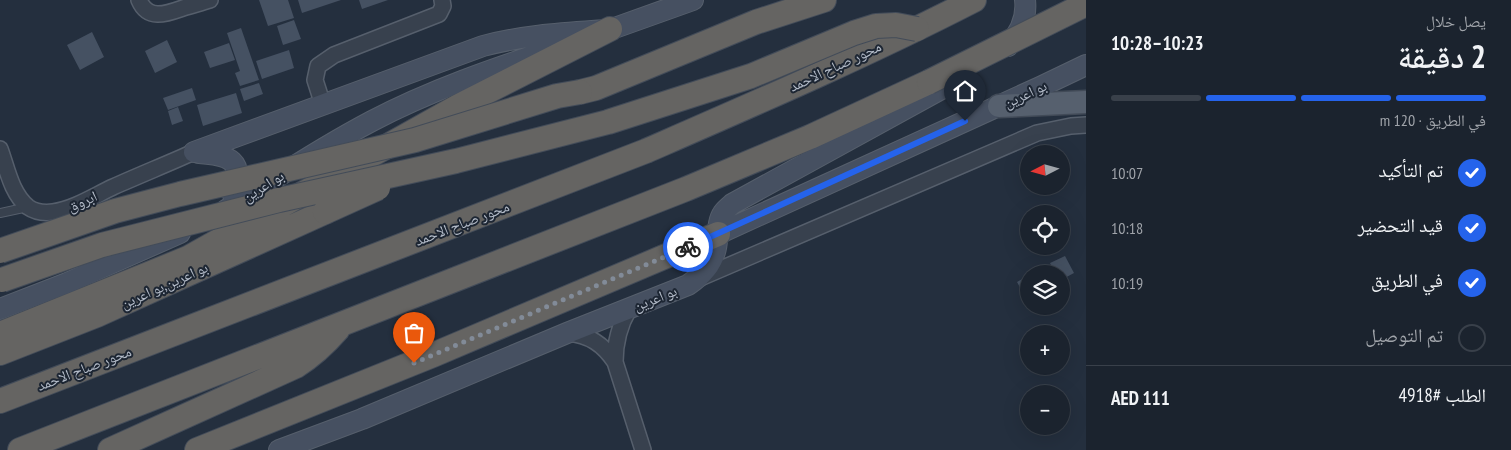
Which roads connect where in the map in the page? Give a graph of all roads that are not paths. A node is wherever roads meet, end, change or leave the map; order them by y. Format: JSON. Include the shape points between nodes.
{"nodes":[{"id":1,"x":139,"y":0,"type":"edge"},
{"id":2,"x":210,"y":0,"type":"edge"},
{"id":3,"x":442,"y":0,"type":"edge"},
{"id":4,"x":692,"y":0,"type":"edge"},
{"id":5,"x":824,"y":0,"type":"edge"},
{"id":6,"x":974,"y":0,"type":"edge"},
{"id":7,"x":1024,"y":0,"type":"edge"},
{"id":8,"x":1082,"y":0,"type":"edge"},
{"id":9,"x":1086,"y":3,"type":"edge"},
{"id":10,"x":1086,"y":9,"type":"edge"},
{"id":11,"x":918,"y":29,"type":"junction"},
{"id":12,"x":610,"y":30,"type":"junction"},
{"id":13,"x":999,"y":57,"type":"junction"},
{"id":14,"x":1086,"y":65,"type":"edge"},
{"id":15,"x":580,"y":92,"type":"junction"},
{"id":16,"x":1086,"y":102,"type":"edge"},
{"id":17,"x":323,"y":105,"type":"junction"},
{"id":18,"x":999,"y":106,"type":"junction"},
{"id":19,"x":1086,"y":125,"type":"edge"},
{"id":20,"x":0,"y":149,"type":"edge"},
{"id":21,"x":194,"y":152,"type":"junction"},
{"id":22,"x":28,"y":206,"type":"junction"},
{"id":23,"x":228,"y":209,"type":"junction"},
{"id":24,"x":0,"y":213,"type":"edge"},
{"id":25,"x":718,"y":234,"type":"junction"},
{"id":26,"x":0,"y":251,"type":"edge"},
{"id":27,"x":698,"y":278,"type":"junction"},
{"id":28,"x":1,"y":281,"type":"edge"},
{"id":29,"x":0,"y":309,"type":"edge"},
{"id":30,"x":629,"y":309,"type":"junction"},
{"id":31,"x":342,"y":323,"type":"junction"},
{"id":32,"x":568,"y":333,"type":"junction"},
{"id":33,"x":0,"y":334,"type":"edge"},
{"id":34,"x":0,"y":353,"type":"edge"},
{"id":35,"x":615,"y":362,"type":"junction"},
{"id":36,"x":0,"y":401,"type":"edge"},
{"id":37,"x":20,"y":450,"type":"edge"},
{"id":38,"x":110,"y":450,"type":"edge"},
{"id":39,"x":197,"y":450,"type":"edge"},
{"id":40,"x":279,"y":450,"type":"edge"},
{"id":41,"x":643,"y":450,"type":"edge"}],
"edges":[{"from":1,"to":2,"type":"street","via":[[148,12],[158,15]]},
{"from":3,"to":17,"type":"street","via":[[439,14],[334,55],[318,66],[315,80]]},
{"from":4,"to":12,"type":"main road","name":"بو اعرين"},
{"from":5,"to":15,"type":"highway","via":[[756,22]]},
{"from":6,"to":11,"type":"highway","name":"محور صباح الاحمد"},
{"from":7,"to":13,"type":"main road","via":[[1022,25]]},
{"from":8,"to":9,"type":"highway"},
{"from":9,"to":31,"type":"highway","bridge":true,"via":[[810,137],[686,189]]},
{"from":10,"to":13,"type":"main road"},
{"from":11,"to":28,"type":"highway","bridge":true,"via":[[896,25],[854,32],[751,76],[608,122],[102,245]]},
{"from":11,"to":36,"type":"highway","name":"محور صباح الاحمد","via":[[646,151]]},
{"from":12,"to":17,"type":"main road","via":[[538,34],[499,42]]},
{"from":12,"to":23,"type":"main road","name":"بو اعرين","via":[[494,69],[412,102],[335,142]]},
{"from":12,"to":33,"type":"highway","via":[[457,107],[188,258]]},
{"from":13,"to":25,"type":"main road","via":[[732,204],[723,213]]},
{"from":14,"to":18,"type":"main road","name":"بو اعرين"},
{"from":15,"to":26,"type":"highway","bridge":true,"via":[[557,96],[414,140],[115,211]]},
{"from":15,"to":34,"type":"highway","name":"بو اعرين,بو اعرين","bridge":true,"via":[[528,120],[96,316]]},
{"from":16,"to":18,"type":"main road"},
{"from":17,"to":21,"type":"main road"},
{"from":18,"to":25,"type":"main road","name":"بو اعرين"},
{"from":19,"to":27,"type":"street","name":"بو اعرين","via":[[1037,133]]},
{"from":20,"to":22,"type":"street","via":[[17,194]]},
{"from":21,"to":22,"type":"street","name":"ابروق","via":[[69,208],[38,212]]},
{"from":21,"to":23,"type":"main road","via":[[229,158],[235,166],[235,188]]},
{"from":22,"to":24,"type":"lane"},
{"from":23,"to":29,"type":"main road","name":"بو اعرين","via":[[144,249]]},
{"from":25,"to":27,"type":"main road","via":[[715,252]]},
{"from":25,"to":39,"type":"highway","via":[[432,356]]},
{"from":27,"to":30,"type":"main road","name":"بو اعرين"},
{"from":30,"to":32,"type":"main road","name":"بو اعرين"},
{"from":30,"to":35,"type":"street","via":[[618,334]]},
{"from":31,"to":37,"type":"highway"},
{"from":31,"to":38,"type":"highway","via":[[310,357],[296,366]]},
{"from":32,"to":35,"type":"street","via":[[595,341]]},
{"from":32,"to":40,"type":"main road","name":"بو اعرين"},
{"from":35,"to":41,"type":"street"}]}
